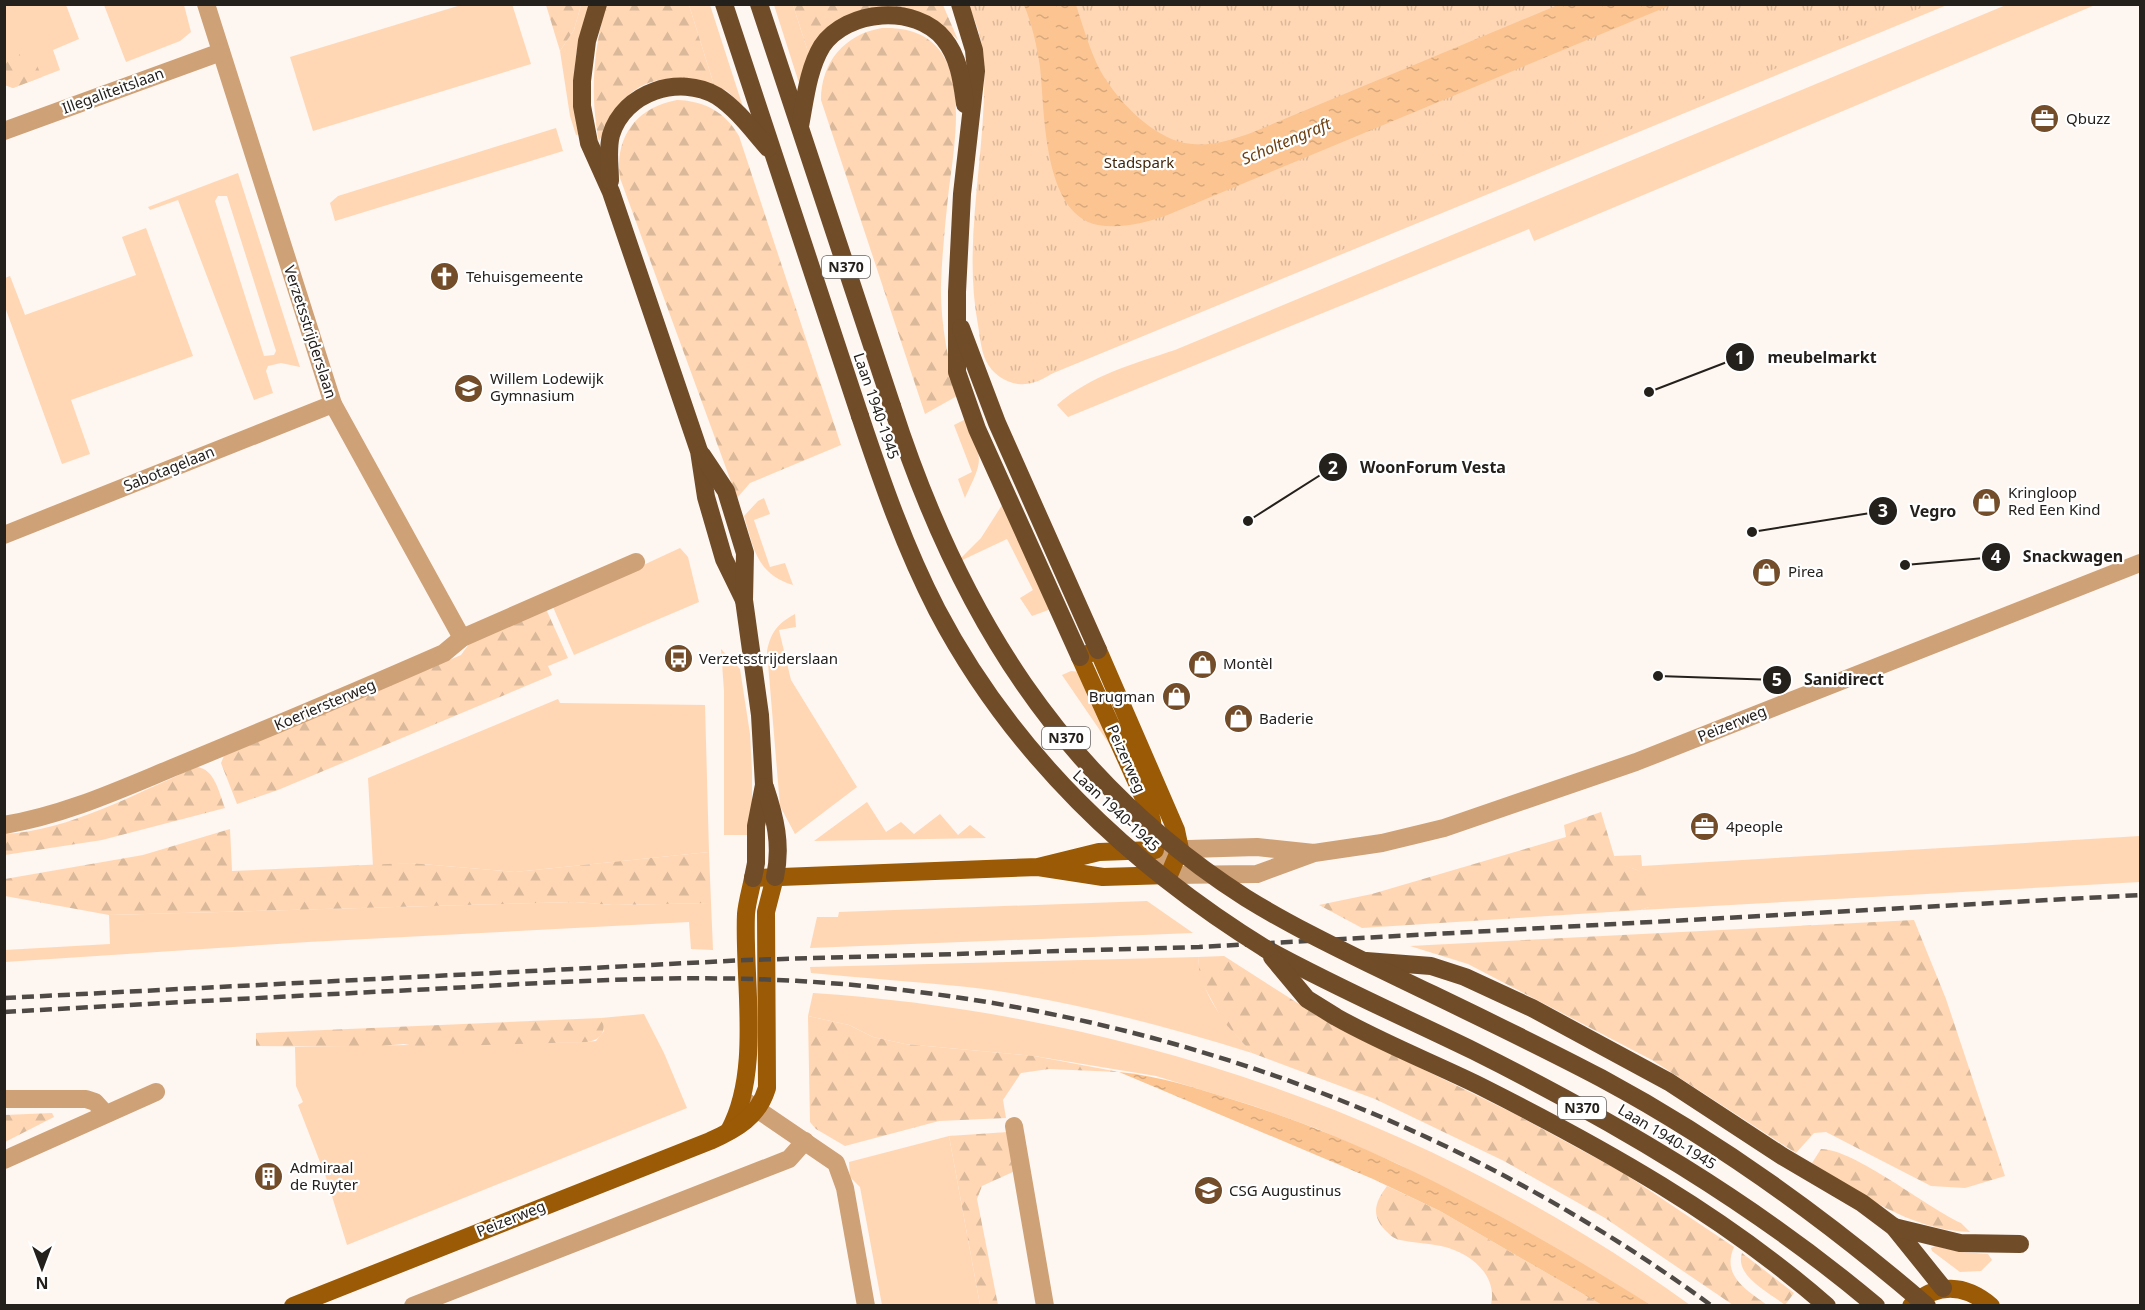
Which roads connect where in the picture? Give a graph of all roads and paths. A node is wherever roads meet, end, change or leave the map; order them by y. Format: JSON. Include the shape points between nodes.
{"nodes":[{"id":1,"x":206,"y":4,"type":"edge"},
{"id":2,"x":598,"y":4,"type":"edge"},
{"id":3,"x":724,"y":4,"type":"edge"},
{"id":4,"x":759,"y":4,"type":"edge"},
{"id":5,"x":960,"y":4,"type":"edge"},
{"id":6,"x":221,"y":52,"type":"junction"},
{"id":7,"x":968,"y":125,"type":"junction"},
{"id":8,"x":799,"y":128,"type":"junction"},
{"id":9,"x":4,"y":131,"type":"edge"},
{"id":10,"x":774,"y":154,"type":"junction"},
{"id":11,"x":611,"y":192,"type":"junction"},
{"id":12,"x":958,"y":320,"type":"junction"},
{"id":13,"x":333,"y":404,"type":"junction"},
{"id":14,"x":4,"y":535,"type":"edge"},
{"id":15,"x":636,"y":562,"type":"dead end"},
{"id":16,"x":2140,"y":563,"type":"edge"},
{"id":17,"x":462,"y":638,"type":"junction"},
{"id":18,"x":1098,"y":650,"type":"junction"},
{"id":19,"x":1080,"y":657,"type":"junction"},
{"id":20,"x":764,"y":785,"type":"junction"},
{"id":21,"x":4,"y":825,"type":"edge"},
{"id":22,"x":1180,"y":849,"type":"junction"},
{"id":23,"x":1155,"y":850,"type":"junction"},
{"id":24,"x":1314,"y":854,"type":"junction"},
{"id":25,"x":1038,"y":867,"type":"junction"},
{"id":26,"x":1169,"y":875,"type":"junction"},
{"id":27,"x":775,"y":877,"type":"junction"},
{"id":28,"x":753,"y":878,"type":"junction"},
{"id":29,"x":1266,"y":949,"type":"junction"},
{"id":30,"x":1365,"y":961,"type":"junction"},
{"id":31,"x":156,"y":1092,"type":"dead end"},
{"id":32,"x":4,"y":1099,"type":"edge"},
{"id":33,"x":750,"y":1105,"type":"junction"},
{"id":34,"x":105,"y":1113,"type":"junction"},
{"id":35,"x":1014,"y":1126,"type":"dead end"},
{"id":36,"x":805,"y":1141,"type":"junction"},
{"id":37,"x":4,"y":1160,"type":"edge"},
{"id":38,"x":1894,"y":1227,"type":"junction"},
{"id":39,"x":2020,"y":1244,"type":"dead end"},
{"id":40,"x":1943,"y":1288,"type":"junction"},
{"id":41,"x":317,"y":1301,"type":"edge"},
{"id":42,"x":293,"y":1305,"type":"edge"},
{"id":43,"x":413,"y":1305,"type":"edge"},
{"id":44,"x":866,"y":1305,"type":"edge"},
{"id":45,"x":1045,"y":1305,"type":"edge"},
{"id":46,"x":1827,"y":1305,"type":"edge"},
{"id":47,"x":1876,"y":1305,"type":"edge"},
{"id":48,"x":1911,"y":1305,"type":"edge"},
{"id":49,"x":1927,"y":1305,"type":"edge"},
{"id":50,"x":1991,"y":1305,"type":"edge"}],
"edges":[{"from":1,"to":6,"type":"street","name":"Verzetsstrijderslaan"},
{"from":2,"to":11,"type":"highway","number":"N370","via":[[587,41],[581,94],[590,143]]},
{"from":3,"to":10,"type":"highway","name":"Laan 1940-1945","number":"N370"},
{"from":4,"to":8,"type":"highway","name":"Laan 1940-1945","number":"N370"},
{"from":5,"to":7,"type":"highway","via":[[976,60]]},
{"from":6,"to":9,"type":"street","name":"Illegaliteitslaan"},
{"from":6,"to":13,"type":"street","name":"Verzetsstrijderslaan"},
{"from":7,"to":8,"type":"highway","via":[[960,75],[949,45],[928,26],[885,15],[855,21],[822,46]]},
{"from":7,"to":12,"type":"highway"},
{"from":8,"to":30,"type":"highway","name":"Laan 1940-1945","number":"N370","bridge":true,"via":[[930,515],[972,602],[1022,685],[1105,784],[1197,864],[1246,898]]},
{"from":10,"to":11,"type":"highway","number":"N370","via":[[717,96],[692,87],[665,87],[636,101],[614,129],[609,147]]},
{"from":10,"to":29,"type":"highway","name":"Laan 1940-1945","number":"N370","bridge":true,"via":[[899,528],[938,612],[1006,717],[1055,778],[1113,836],[1208,913]]},
{"from":11,"to":20,"type":"highway","number":"N370","via":[[699,451],[726,490],[745,553],[746,608],[760,715]]},
{"from":12,"to":18,"type":"highway","via":[[997,423]]},
{"from":12,"to":19,"type":"highway","via":[[957,372],[965,401]]},
{"from":13,"to":14,"type":"street","name":"Sabotagelaan"},
{"from":13,"to":17,"type":"street","name":"Verzetsstrijderslaan"},
{"from":15,"to":17,"type":"street","name":"Koeriersterweg"},
{"from":16,"to":24,"type":"street","name":"Peizerweg","via":[[1551,793],[1444,828]]},
{"from":17,"to":21,"type":"street","name":"Koeriersterweg","via":[[444,653],[267,730],[76,807]]},
{"from":18,"to":19,"type":"main road"},
{"from":18,"to":22,"type":"main road","name":"Peizerweg","via":[[1173,821]]},
{"from":19,"to":23,"type":"main road","name":"Peizerweg","via":[[1147,805]]},
{"from":20,"to":27,"type":"highway","via":[[777,824]]},
{"from":20,"to":28,"type":"highway","via":[[756,826]]},
{"from":22,"to":23,"type":"street","name":"Peizerweg"},
{"from":22,"to":24,"type":"street","name":"Peizerweg","via":[[1257,847]]},
{"from":22,"to":26,"type":"main road","name":"Laan 1940-1945"},
{"from":23,"to":25,"type":"main road","name":"Peizerweg","via":[[1099,852]]},
{"from":23,"to":26,"type":"street","name":"Laan 1940-1945"},
{"from":24,"to":26,"type":"street","name":"Peizerweg","via":[[1257,873]]},
{"from":25,"to":26,"type":"main road","name":"Peizerweg","via":[[1103,877]]},
{"from":25,"to":27,"type":"main road","name":"Peizerweg"},
{"from":27,"to":28,"type":"main road","name":"Peizerweg"},
{"from":27,"to":33,"type":"main road","name":"Peizerweg","via":[[766,912],[767,1088]]},
{"from":28,"to":33,"type":"main road","name":"Peizerweg","via":[[746,912]]},
{"from":29,"to":46,"type":"highway","number":"N370","via":[[1307,999],[1481,1087],[1688,1200]]},
{"from":29,"to":47,"type":"highway","name":"Laan 1940-1945","number":"N370","via":[[1473,1051],[1644,1142],[1782,1232]]},
{"from":30,"to":38,"type":"highway","number":"N370","via":[[1431,966],[1465,976],[1532,1008],[1669,1082]]},
{"from":30,"to":49,"type":"highway","name":"Laan 1940-1945","number":"N370","bridge":true,"via":[[1530,1041],[1677,1122],[1812,1212]]},
{"from":31,"to":34,"type":"street"},
{"from":32,"to":34,"type":"street","via":[[86,1099]]},
{"from":33,"to":36,"type":"street"},
{"from":33,"to":41,"type":"main road","name":"Peizerweg","via":[[729,1131],[710,1141]]},
{"from":34,"to":37,"type":"street"},
{"from":35,"to":45,"type":"street"},
{"from":36,"to":43,"type":"street","via":[[789,1159]]},
{"from":36,"to":44,"type":"street","via":[[836,1163],[840,1172]]},
{"from":38,"to":39,"type":"highway","number":"N370","via":[[1960,1243]]},
{"from":38,"to":40,"type":"highway","number":"N370"},
{"from":40,"to":48,"type":"main road","via":[[1929,1292]]},
{"from":40,"to":50,"type":"main road","via":[[1962,1288]]},
{"from":41,"to":42,"type":"main road","name":"Peizerweg"}]}
